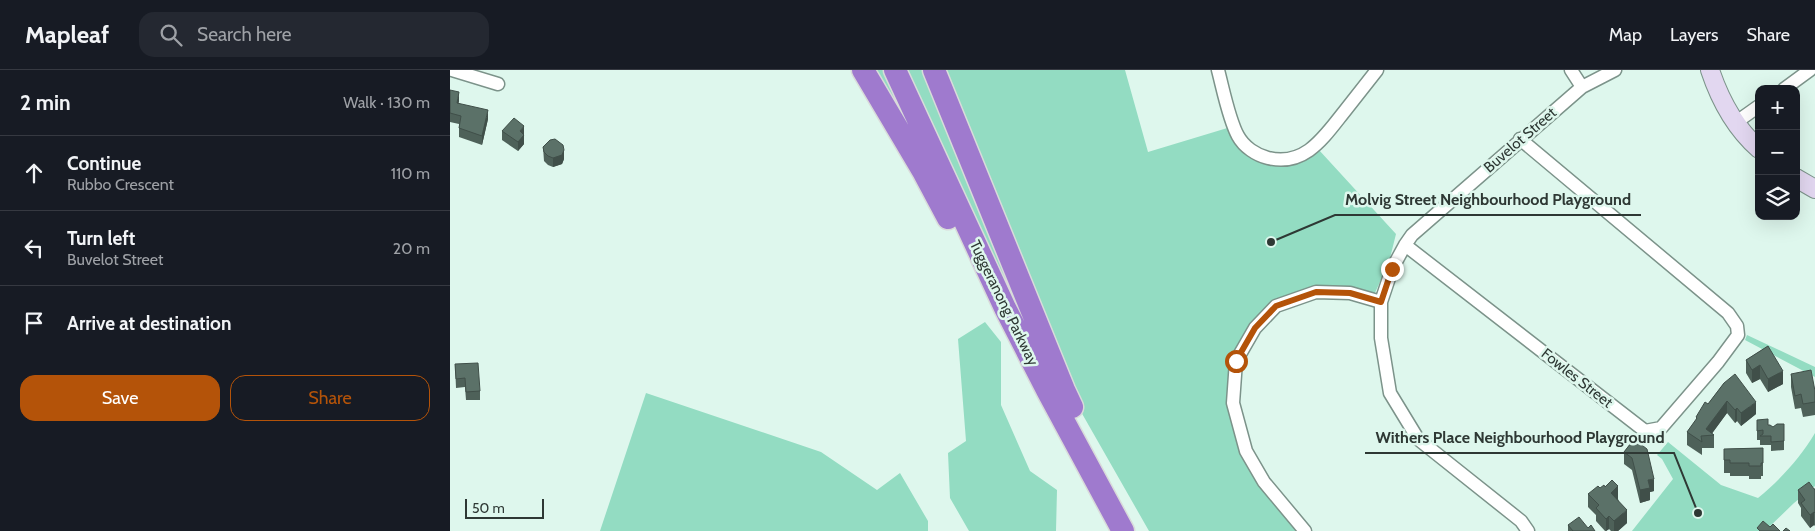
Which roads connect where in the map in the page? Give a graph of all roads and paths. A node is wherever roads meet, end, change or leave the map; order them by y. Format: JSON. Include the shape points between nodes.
{"nodes":[{"id":1,"x":452,"y":70,"type":"edge"},
{"id":2,"x":863,"y":70,"type":"edge"},
{"id":3,"x":895,"y":70,"type":"edge"},
{"id":4,"x":934,"y":70,"type":"edge"},
{"id":5,"x":945,"y":70,"type":"edge"},
{"id":6,"x":1218,"y":70,"type":"edge"},
{"id":7,"x":1377,"y":70,"type":"edge"},
{"id":8,"x":1571,"y":70,"type":"edge"},
{"id":9,"x":1614,"y":70,"type":"edge"},
{"id":10,"x":1710,"y":70,"type":"edge"},
{"id":11,"x":1810,"y":70,"type":"edge"},
{"id":12,"x":498,"y":84,"type":"dead end"},
{"id":13,"x":1789,"y":85,"type":"edge"},
{"id":14,"x":1582,"y":87,"type":"junction"},
{"id":15,"x":1755,"y":109,"type":"edge"},
{"id":16,"x":1735,"y":123,"type":"junction"},
{"id":17,"x":1520,"y":139,"type":"junction"},
{"id":18,"x":1755,"y":146,"type":"edge"},
{"id":19,"x":1800,"y":180,"type":"edge"},
{"id":20,"x":1815,"y":189,"type":"edge"},
{"id":21,"x":1405,"y":245,"type":"junction"},
{"id":22,"x":1014,"y":268,"type":"junction"},
{"id":23,"x":1381,"y":302,"type":"junction"},
{"id":24,"x":1048,"y":392,"type":"junction"},
{"id":25,"x":1129,"y":524,"type":"edge"},
{"id":26,"x":1305,"y":531,"type":"edge"},
{"id":27,"x":1528,"y":531,"type":"edge"}],
"edges":[{"from":1,"to":12,"type":"street"},
{"from":2,"to":24,"type":"highway","via":[[924,173],[996,313]]},
{"from":3,"to":24,"type":"highway","name":"Tuggeranong Parkway","via":[[1005,308]]},
{"from":4,"to":22,"type":"highway","name":"Tuggeranong Parkway"},
{"from":5,"to":22,"type":"highway"},
{"from":6,"to":7,"type":"street","via":[[1238,136],[1255,153],[1284,160],[1300,157],[1320,143]]},
{"from":8,"to":14,"type":"street"},
{"from":9,"to":14,"type":"street","name":"Buvelot Street"},
{"from":10,"to":16,"type":"street"},
{"from":11,"to":13,"type":"street"},
{"from":14,"to":17,"type":"street","name":"Buvelot Street"},
{"from":15,"to":16,"type":"street"},
{"from":16,"to":18,"type":"street"},
{"from":17,"to":21,"type":"street","name":"Buvelot Street","via":[[1412,235]]},
{"from":17,"to":21,"type":"street","name":"Fowles Street","via":[[1728,313],[1737,326],[1738,335],[1718,362],[1661,428],[1645,431]]},
{"from":19,"to":20,"type":"street"},
{"from":21,"to":23,"type":"street","name":"Buvelot Street","via":[[1392,269]]},
{"from":22,"to":25,"type":"highway","name":"Tuggeranong Parkway","via":[[1064,390]]},
{"from":23,"to":26,"type":"street","via":[[1350,293],[1316,292],[1276,306],[1255,328],[1236,361],[1233,403],[1246,451],[1264,482]]},
{"from":23,"to":27,"type":"street","name":"Buvelot Street","via":[[1382,338],[1390,393],[1418,439],[1521,521]]},
{"from":24,"to":25,"type":"highway","name":"Tuggeranong Parkway"}]}
